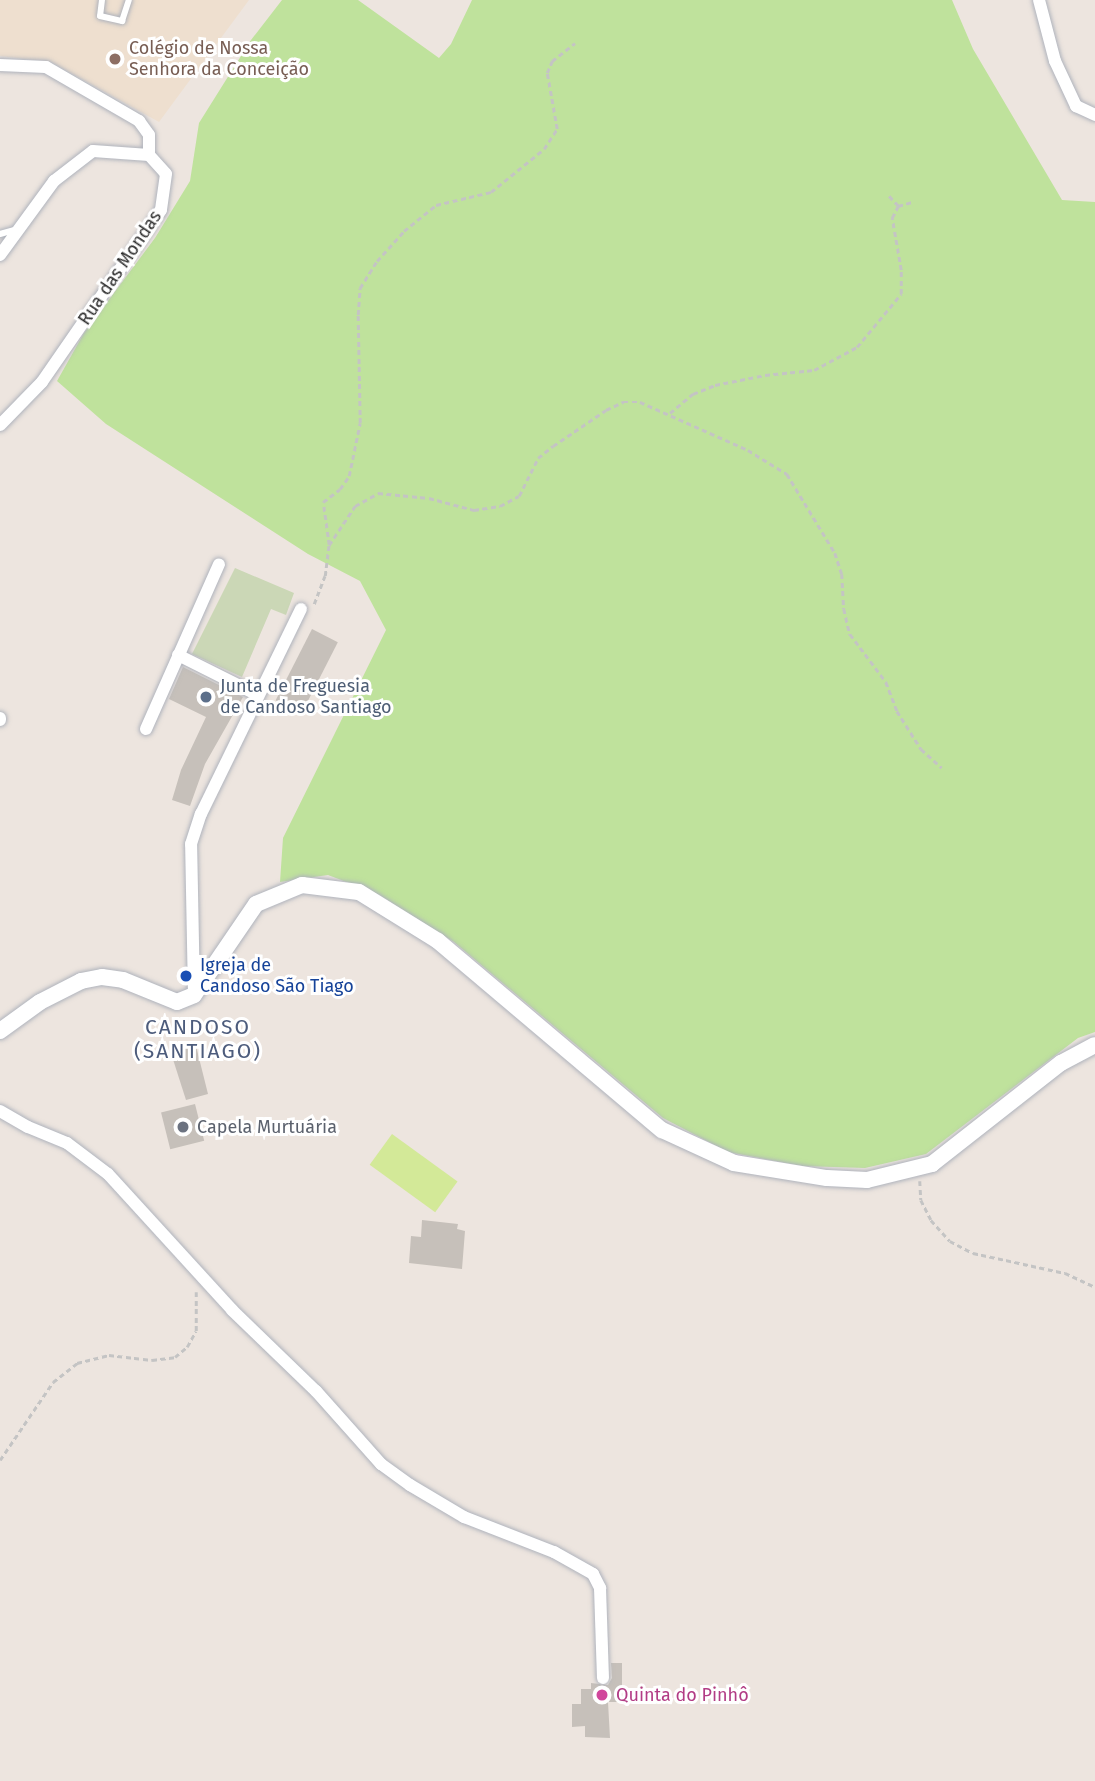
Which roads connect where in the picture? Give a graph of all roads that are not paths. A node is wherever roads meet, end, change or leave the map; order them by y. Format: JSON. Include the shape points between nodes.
{"nodes":[{"id":1,"x":102,"y":0,"type":"edge"},
{"id":2,"x":129,"y":0,"type":"edge"},
{"id":3,"x":1039,"y":0,"type":"edge"},
{"id":4,"x":0,"y":65,"type":"edge"},
{"id":5,"x":1095,"y":115,"type":"edge"},
{"id":6,"x":149,"y":155,"type":"junction"},
{"id":7,"x":19,"y":228,"type":"junction"},
{"id":8,"x":0,"y":234,"type":"edge"},
{"id":9,"x":0,"y":255,"type":"edge"},
{"id":10,"x":0,"y":425,"type":"edge"},
{"id":11,"x":219,"y":564,"type":"dead end"},
{"id":12,"x":301,"y":609,"type":"road end"},
{"id":13,"x":178,"y":656,"type":"junction"},
{"id":14,"x":258,"y":695,"type":"junction"},
{"id":15,"x":146,"y":729,"type":"dead end"},
{"id":16,"x":194,"y":995,"type":"junction"},
{"id":17,"x":0,"y":1031,"type":"edge"},
{"id":18,"x":1095,"y":1045,"type":"edge"},
{"id":19,"x":0,"y":1111,"type":"edge"},
{"id":20,"x":603,"y":1678,"type":"dead end"}],
"edges":[{"from":1,"to":2,"type":"lane","via":[[100,16],[122,21]]},
{"from":3,"to":5,"type":"street","via":[[1055,61],[1076,106]]},
{"from":4,"to":6,"type":"street","name":"Rua das Mondas","via":[[46,67],[139,121],[149,135]]},
{"from":6,"to":7,"type":"street","via":[[93,151],[54,181]]},
{"from":6,"to":10,"type":"street","name":"Rua das Mondas","via":[[166,174],[161,210],[42,382]]},
{"from":7,"to":8,"type":"lane"},
{"from":7,"to":9,"type":"street"},
{"from":11,"to":13,"type":"street"},
{"from":12,"to":14,"type":"street"},
{"from":13,"to":14,"type":"street"},
{"from":13,"to":15,"type":"street"},
{"from":14,"to":16,"type":"street","via":[[191,844]]},
{"from":16,"to":17,"type":"street","via":[[177,1002],[123,980],[102,977],[81,981],[40,1002]]},
{"from":16,"to":18,"type":"street","via":[[256,904],[302,885],[359,892],[438,941],[662,1130],[734,1163],[827,1178],[867,1180],[932,1164],[1061,1063]]},
{"from":19,"to":20,"type":"street","via":[[67,1143],[108,1174],[381,1464],[453,1511],[554,1552],[593,1574],[600,1588]]}]}
